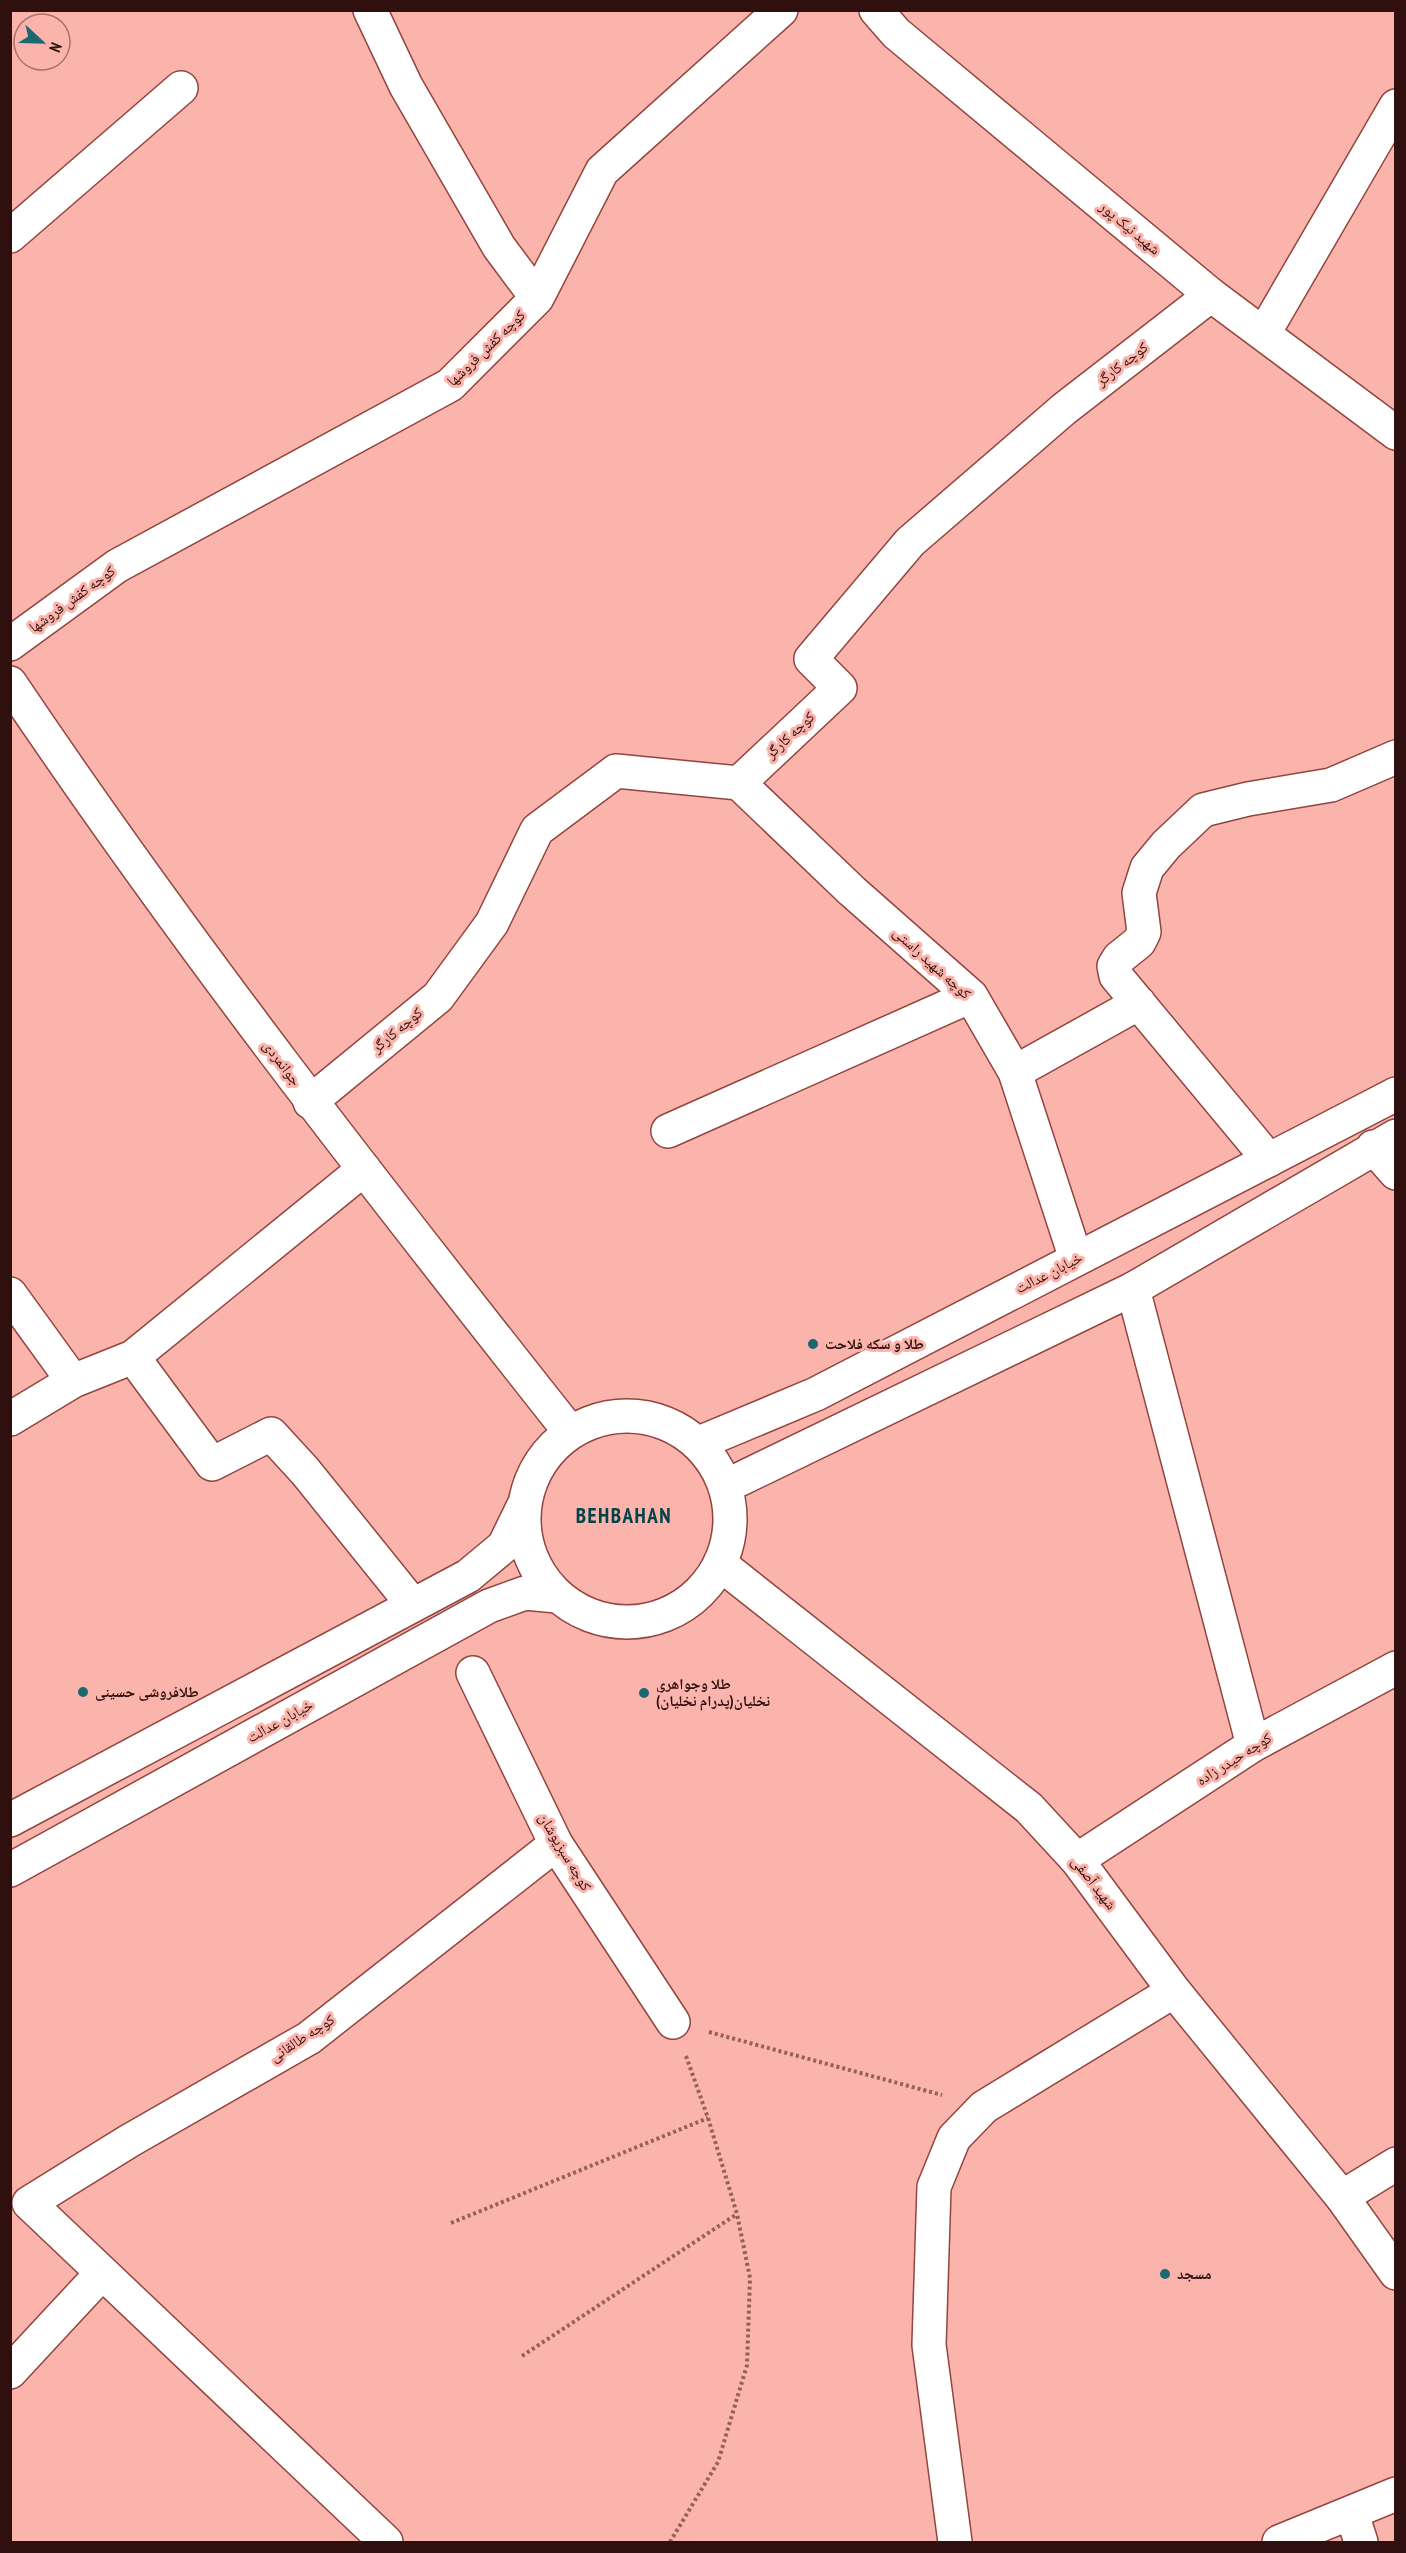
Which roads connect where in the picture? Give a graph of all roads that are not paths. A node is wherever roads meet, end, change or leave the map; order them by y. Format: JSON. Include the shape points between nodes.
{"nodes":[{"id":1,"x":370,"y":10,"type":"edge"},
{"id":2,"x":781,"y":10,"type":"edge"},
{"id":3,"x":876,"y":10,"type":"edge"},
{"id":4,"x":181,"y":88,"type":"dead end"},
{"id":5,"x":1395,"y":106,"type":"edge"},
{"id":6,"x":10,"y":236,"type":"edge"},
{"id":7,"x":1211,"y":295,"type":"junction"},
{"id":8,"x":537,"y":298,"type":"junction"},
{"id":9,"x":1264,"y":333,"type":"junction"},
{"id":10,"x":1395,"y":433,"type":"edge"},
{"id":11,"x":10,"y":644,"type":"edge"},
{"id":12,"x":10,"y":683,"type":"edge"},
{"id":13,"x":1395,"y":757,"type":"edge"},
{"id":14,"x":740,"y":783,"type":"junction"},
{"id":15,"x":971,"y":996,"type":"junction"},
{"id":16,"x":1139,"y":1004,"type":"junction"},
{"id":17,"x":1015,"y":1072,"type":"junction"},
{"id":18,"x":1395,"y":1094,"type":"edge"},
{"id":19,"x":310,"y":1102,"type":"junction"},
{"id":20,"x":668,"y":1131,"type":"dead end"},
{"id":21,"x":1384,"y":1142,"type":"edge"},
{"id":22,"x":1269,"y":1160,"type":"junction"},
{"id":23,"x":364,"y":1169,"type":"junction"},
{"id":24,"x":1395,"y":1173,"type":"edge"},
{"id":25,"x":1076,"y":1258,"type":"junction"},
{"id":26,"x":1133,"y":1289,"type":"junction"},
{"id":27,"x":10,"y":1294,"type":"edge"},
{"id":28,"x":134,"y":1357,"type":"junction"},
{"id":29,"x":73,"y":1381,"type":"junction"},
{"id":30,"x":10,"y":1419,"type":"edge"},
{"id":31,"x":570,"y":1432,"type":"junction"},
{"id":32,"x":699,"y":1443,"type":"junction"},
{"id":33,"x":726,"y":1486,"type":"junction"},
{"id":34,"x":524,"y":1505,"type":"junction"},
{"id":35,"x":720,"y":1564,"type":"junction"},
{"id":36,"x":557,"y":1596,"type":"junction"},
{"id":37,"x":413,"y":1605,"type":"junction"},
{"id":38,"x":1395,"y":1668,"type":"edge"},
{"id":39,"x":473,"y":1673,"type":"dead end"},
{"id":40,"x":1253,"y":1745,"type":"junction"},
{"id":41,"x":10,"y":1820,"type":"edge"},
{"id":42,"x":556,"y":1844,"type":"junction"},
{"id":43,"x":1077,"y":1860,"type":"junction"},
{"id":44,"x":10,"y":1870,"type":"edge"},
{"id":45,"x":1174,"y":1991,"type":"junction"},
{"id":46,"x":673,"y":2022,"type":"road end"},
{"id":47,"x":1395,"y":2164,"type":"edge"},
{"id":48,"x":20,"y":2195,"type":"edge"},
{"id":49,"x":1342,"y":2197,"type":"junction"},
{"id":50,"x":102,"y":2273,"type":"junction"},
{"id":51,"x":1395,"y":2273,"type":"edge"},
{"id":52,"x":10,"y":2372,"type":"edge"},
{"id":53,"x":1395,"y":2494,"type":"edge"},
{"id":54,"x":1357,"y":2528,"type":"edge"},
{"id":55,"x":386,"y":2542,"type":"edge"},
{"id":56,"x":956,"y":2542,"type":"edge"},
{"id":57,"x":1279,"y":2542,"type":"edge"}],
"edges":[{"from":1,"to":8,"type":"street","via":[[406,86],[499,247]]},
{"from":2,"to":8,"type":"street","name":"کوچه کفش فروشها","via":[[602,171]]},
{"from":3,"to":7,"type":"street","name":"شهید نیک پور","via":[[896,33]]},
{"from":4,"to":6,"type":"street"},
{"from":5,"to":9,"type":"street"},
{"from":7,"to":9,"type":"street","name":"شهید نیک پور"},
{"from":7,"to":14,"type":"street","name":"کوچه کارگر","via":[[1064,409],[910,542],[811,659],[840,688]]},
{"from":8,"to":11,"type":"street","name":"کوچه کفش فروشها","via":[[450,385],[117,566]]},
{"from":9,"to":10,"type":"street","name":"شهید نیک پور"},
{"from":12,"to":19,"type":"street","name":"جوانمردی"},
{"from":13,"to":16,"type":"street","via":[[1331,785],[1203,810],[1166,844],[1147,868],[1139,893],[1144,932],[1114,966],[1116,976]]},
{"from":14,"to":15,"type":"street","name":"کوچه شهید راستی","via":[[852,891]]},
{"from":14,"to":19,"type":"street","name":"کوچه کارگر","via":[[616,771],[537,830],[492,923],[438,997]]},
{"from":15,"to":17,"type":"street","name":"کوچه شهید راستی"},
{"from":15,"to":20,"type":"street"},
{"from":16,"to":17,"type":"street"},
{"from":16,"to":22,"type":"street"},
{"from":17,"to":25,"type":"street","name":"کوچه شهید راستی"},
{"from":18,"to":22,"type":"street","name":"خیابان عدالت"},
{"from":19,"to":23,"type":"street","name":"جوانمردی"},
{"from":21,"to":24,"type":"street"},
{"from":21,"to":26,"type":"street"},
{"from":22,"to":25,"type":"street","name":"خیابان عدالت"},
{"from":23,"to":28,"type":"street"},
{"from":23,"to":31,"type":"street","name":"جوانمردی"},
{"from":25,"to":32,"type":"street","name":"خیابان عدالت","via":[[816,1394]]},
{"from":26,"to":33,"type":"street"},
{"from":26,"to":40,"type":"street"},
{"from":27,"to":29,"type":"street"},
{"from":28,"to":29,"type":"street"},
{"from":28,"to":37,"type":"street","via":[[212,1464],[271,1434]]},
{"from":29,"to":30,"type":"street"},
{"from":31,"to":32,"type":"street","via":[[602,1418],[636,1415],[670,1423]]},
{"from":31,"to":34,"type":"street","via":[[548,1451],[532,1477]]},
{"from":32,"to":33,"type":"street","via":[[715,1462]]},
{"from":33,"to":35,"type":"street","via":[[729,1538]]},
{"from":34,"to":36,"type":"street","via":[[525,1538],[536,1570]]},
{"from":34,"to":37,"type":"street","via":[[504,1546],[468,1576]]},
{"from":35,"to":36,"type":"street","via":[[702,1591],[676,1610],[646,1621],[614,1622],[583,1614]]},
{"from":35,"to":43,"type":"street","name":"شهید آصفی","via":[[1029,1808]]},
{"from":36,"to":44,"type":"street","name":"خیابان عدالت","via":[[525,1593],[489,1606]]},
{"from":37,"to":41,"type":"street"},
{"from":38,"to":40,"type":"street","name":"کوچه حیدر زاده"},
{"from":39,"to":42,"type":"street","name":"کوچه سبزپوشان"},
{"from":40,"to":43,"type":"street","name":"کوچه حیدر زاده"},
{"from":42,"to":46,"type":"street","name":"کوچه سبزپوشان"},
{"from":42,"to":48,"type":"street","name":"کوچه طالقانی","via":[[309,2038],[129,2140]]},
{"from":43,"to":45,"type":"street","name":"شهید آصفی"},
{"from":45,"to":49,"type":"street","name":"شهید آصفی"},
{"from":45,"to":56,"type":"street","via":[[984,2107],[954,2138],[934,2187],[929,2345]]},
{"from":47,"to":49,"type":"street"},
{"from":48,"to":50,"type":"street","name":"کوچه طالقانی"},
{"from":49,"to":51,"type":"street","name":"شهید آصفی"},
{"from":50,"to":52,"type":"street"},
{"from":50,"to":55,"type":"street","name":"کوچه طالقانی"},
{"from":53,"to":54,"type":"street"},
{"from":54,"to":57,"type":"street"}]}
